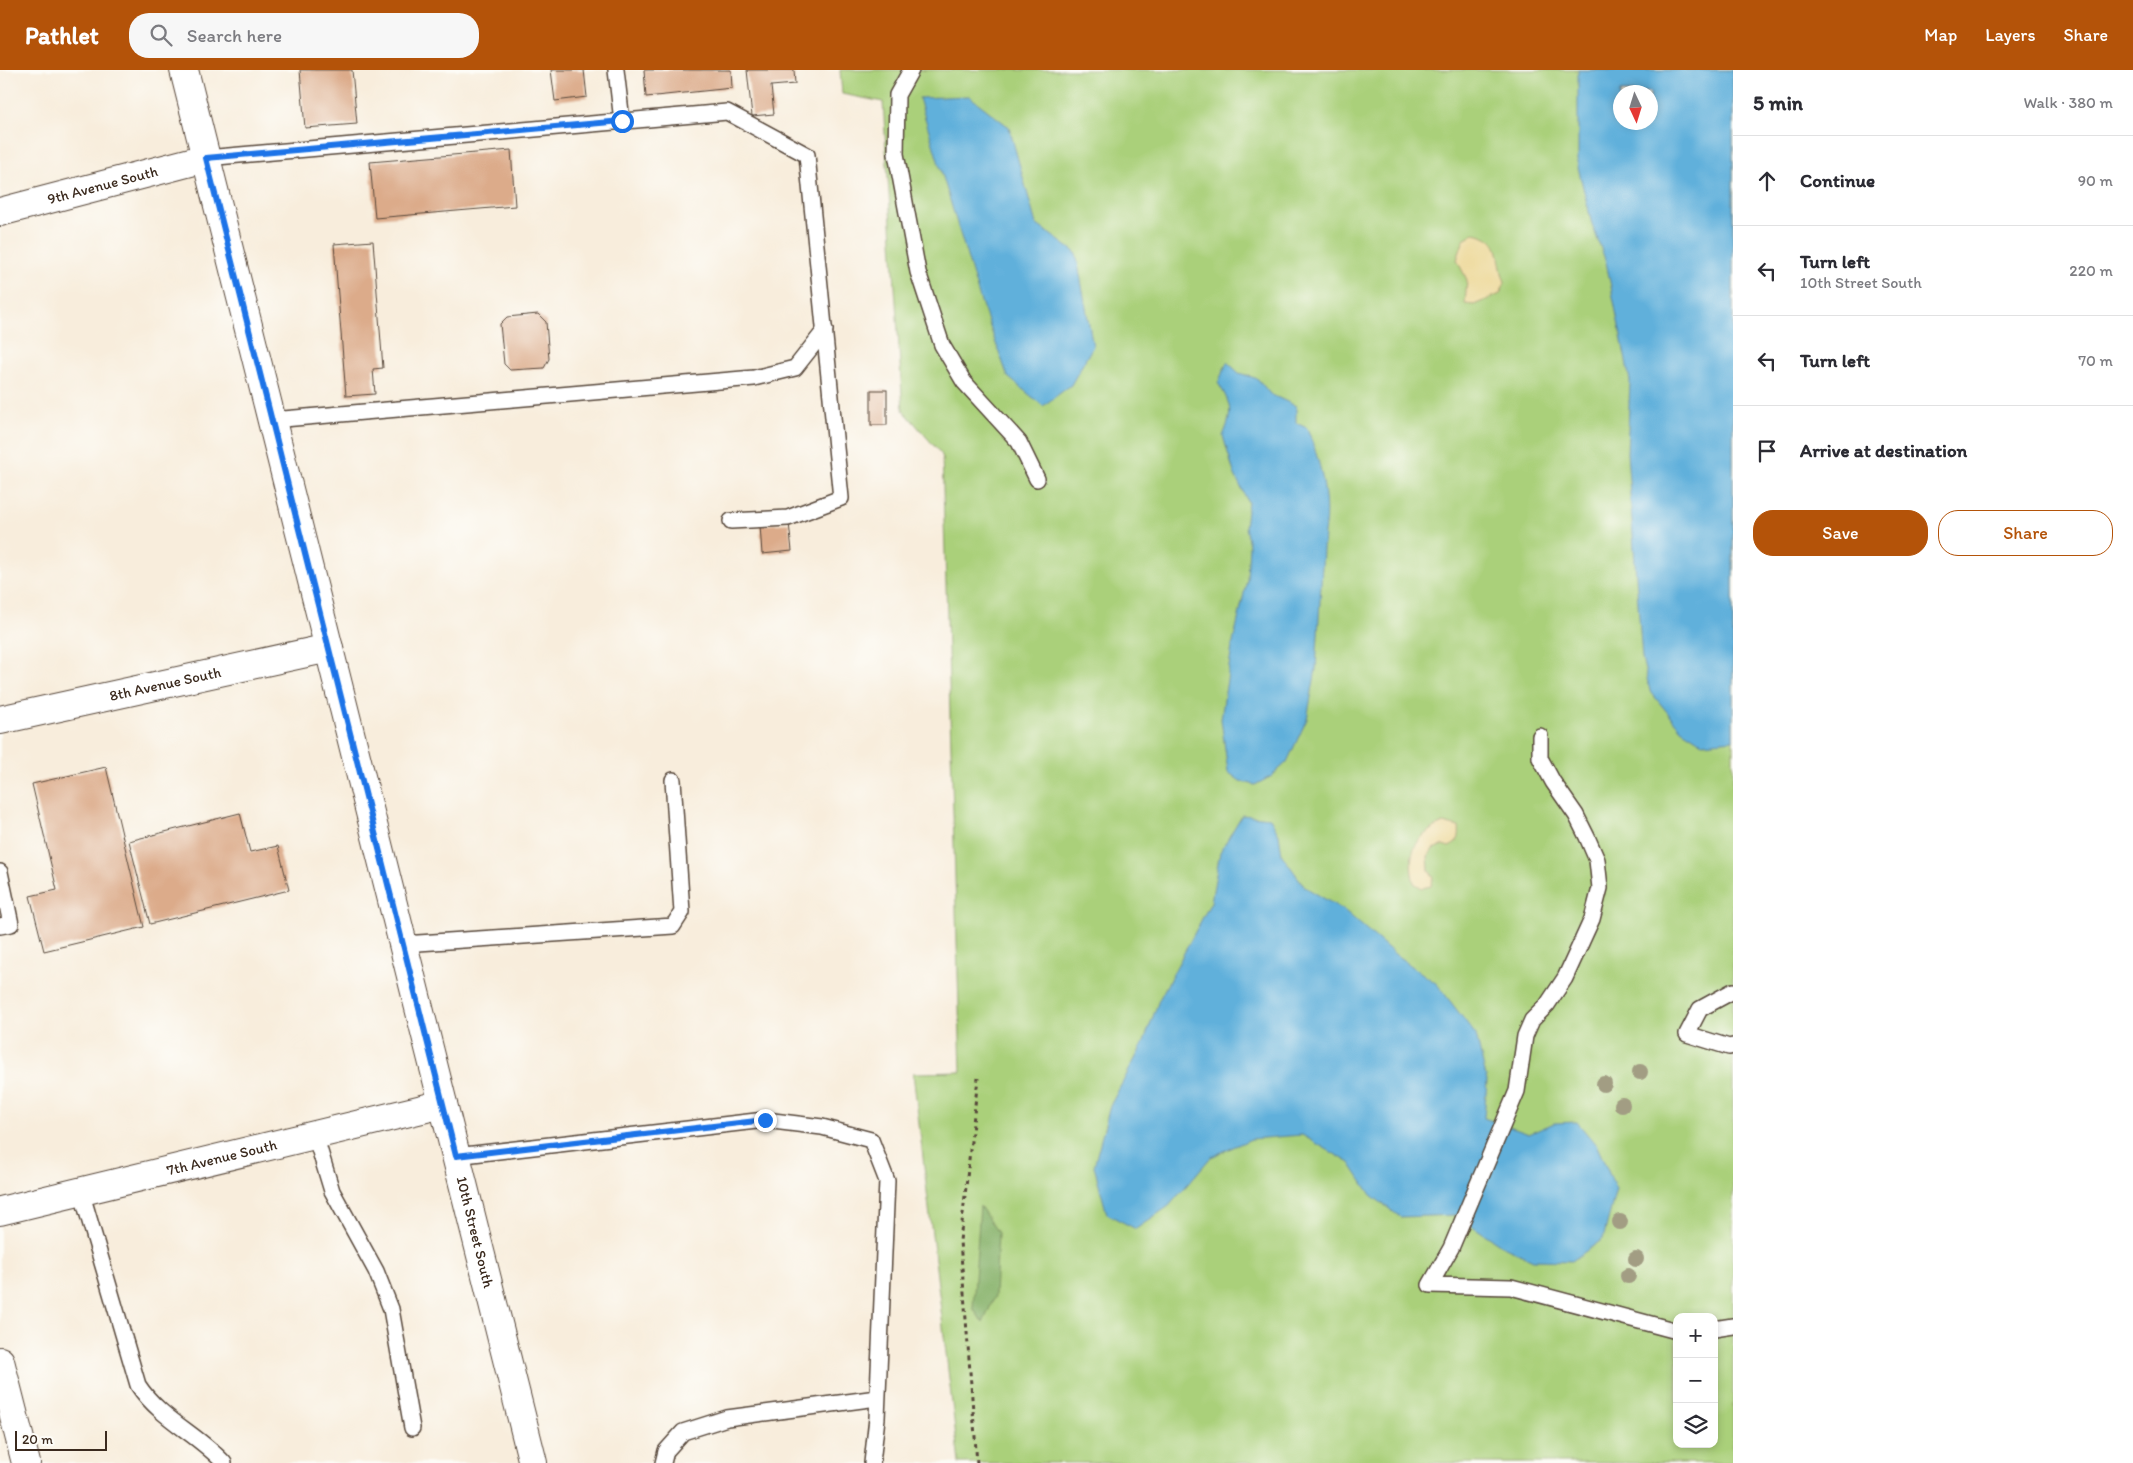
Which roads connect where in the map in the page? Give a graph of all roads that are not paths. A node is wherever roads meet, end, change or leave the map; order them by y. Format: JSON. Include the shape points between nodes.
{"nodes":[{"id":1,"x":184,"y":70,"type":"edge"},
{"id":2,"x":616,"y":70,"type":"edge"},
{"id":3,"x":911,"y":70,"type":"edge"},
{"id":4,"x":622,"y":121,"type":"junction"},
{"id":5,"x":206,"y":158,"type":"junction"},
{"id":6,"x":0,"y":212,"type":"edge"},
{"id":7,"x":825,"y":330,"type":"junction"},
{"id":8,"x":272,"y":420,"type":"junction"},
{"id":9,"x":1037,"y":479,"type":"dead end"},
{"id":10,"x":731,"y":521,"type":"dead end"},
{"id":11,"x":329,"y":648,"type":"junction"},
{"id":12,"x":0,"y":720,"type":"edge"},
{"id":13,"x":1540,"y":736,"type":"dead end"},
{"id":14,"x":673,"y":780,"type":"dead end"},
{"id":15,"x":0,"y":872,"type":"edge"},
{"id":16,"x":0,"y":926,"type":"edge"},
{"id":17,"x":403,"y":944,"type":"junction"},
{"id":18,"x":1733,"y":991,"type":"edge"},
{"id":19,"x":1733,"y":1046,"type":"edge"},
{"id":20,"x":443,"y":1104,"type":"junction"},
{"id":21,"x":315,"y":1135,"type":"junction"},
{"id":22,"x":456,"y":1156,"type":"junction"},
{"id":23,"x":81,"y":1191,"type":"junction"},
{"id":24,"x":0,"y":1211,"type":"edge"},
{"id":25,"x":1733,"y":1326,"type":"edge"},
{"id":26,"x":1718,"y":1328,"type":"edge"},
{"id":27,"x":1673,"y":1330,"type":"edge"},
{"id":28,"x":0,"y":1361,"type":"edge"},
{"id":29,"x":878,"y":1398,"type":"junction"},
{"id":30,"x":412,"y":1428,"type":"dead end"},
{"id":31,"x":26,"y":1463,"type":"edge"},
{"id":32,"x":224,"y":1463,"type":"edge"},
{"id":33,"x":533,"y":1463,"type":"edge"},
{"id":34,"x":663,"y":1463,"type":"edge"},
{"id":35,"x":872,"y":1463,"type":"edge"}],
"edges":[{"from":1,"to":5,"type":"street","name":"10th Street South"},
{"from":2,"to":4,"type":"lane"},
{"from":3,"to":9,"type":"lane","via":[[897,94],[896,154],[918,272],[942,345],[964,382],[1019,442]]},
{"from":4,"to":5,"type":"lane"},
{"from":4,"to":7,"type":"lane","via":[[727,112],[807,155]]},
{"from":5,"to":6,"type":"street","name":"9th Avenue South"},
{"from":5,"to":8,"type":"street","name":"10th Street South"},
{"from":7,"to":8,"type":"lane","via":[[795,368],[754,378]]},
{"from":7,"to":10,"type":"lane","via":[[841,498],[788,518]]},
{"from":8,"to":11,"type":"street","name":"10th Street South"},
{"from":11,"to":12,"type":"street","name":"8th Avenue South"},
{"from":11,"to":17,"type":"street","name":"10th Street South"},
{"from":13,"to":27,"type":"lane","via":[[1540,758],[1587,837],[1597,860],[1600,888],[1592,919],[1565,978],[1532,1020],[1525,1036],[1516,1091],[1451,1248],[1430,1285],[1512,1287]]},
{"from":14,"to":17,"type":"lane","via":[[682,912],[673,926]]},
{"from":15,"to":16,"type":"lane","via":[[11,924]]},
{"from":17,"to":20,"type":"street","name":"10th Street South"},
{"from":18,"to":19,"type":"lane","via":[[1700,1009],[1687,1034]]},
{"from":20,"to":21,"type":"street","name":"7th Avenue South"},
{"from":20,"to":22,"type":"street","name":"10th Street South"},
{"from":21,"to":23,"type":"street","name":"7th Avenue South"},
{"from":21,"to":30,"type":"lane","via":[[332,1191],[376,1271],[391,1309]]},
{"from":22,"to":29,"type":"lane","via":[[765,1120],[822,1127],[871,1140],[887,1181]]},
{"from":22,"to":33,"type":"street","name":"10th Street South"},
{"from":23,"to":24,"type":"street","name":"7th Avenue South"},
{"from":23,"to":32,"type":"lane","via":[[138,1386],[148,1402],[212,1450]]},
{"from":25,"to":26,"type":"lane"},
{"from":28,"to":31,"type":"street"},
{"from":29,"to":34,"type":"lane","via":[[726,1418],[683,1432],[666,1451]]},
{"from":29,"to":35,"type":"lane"}]}
